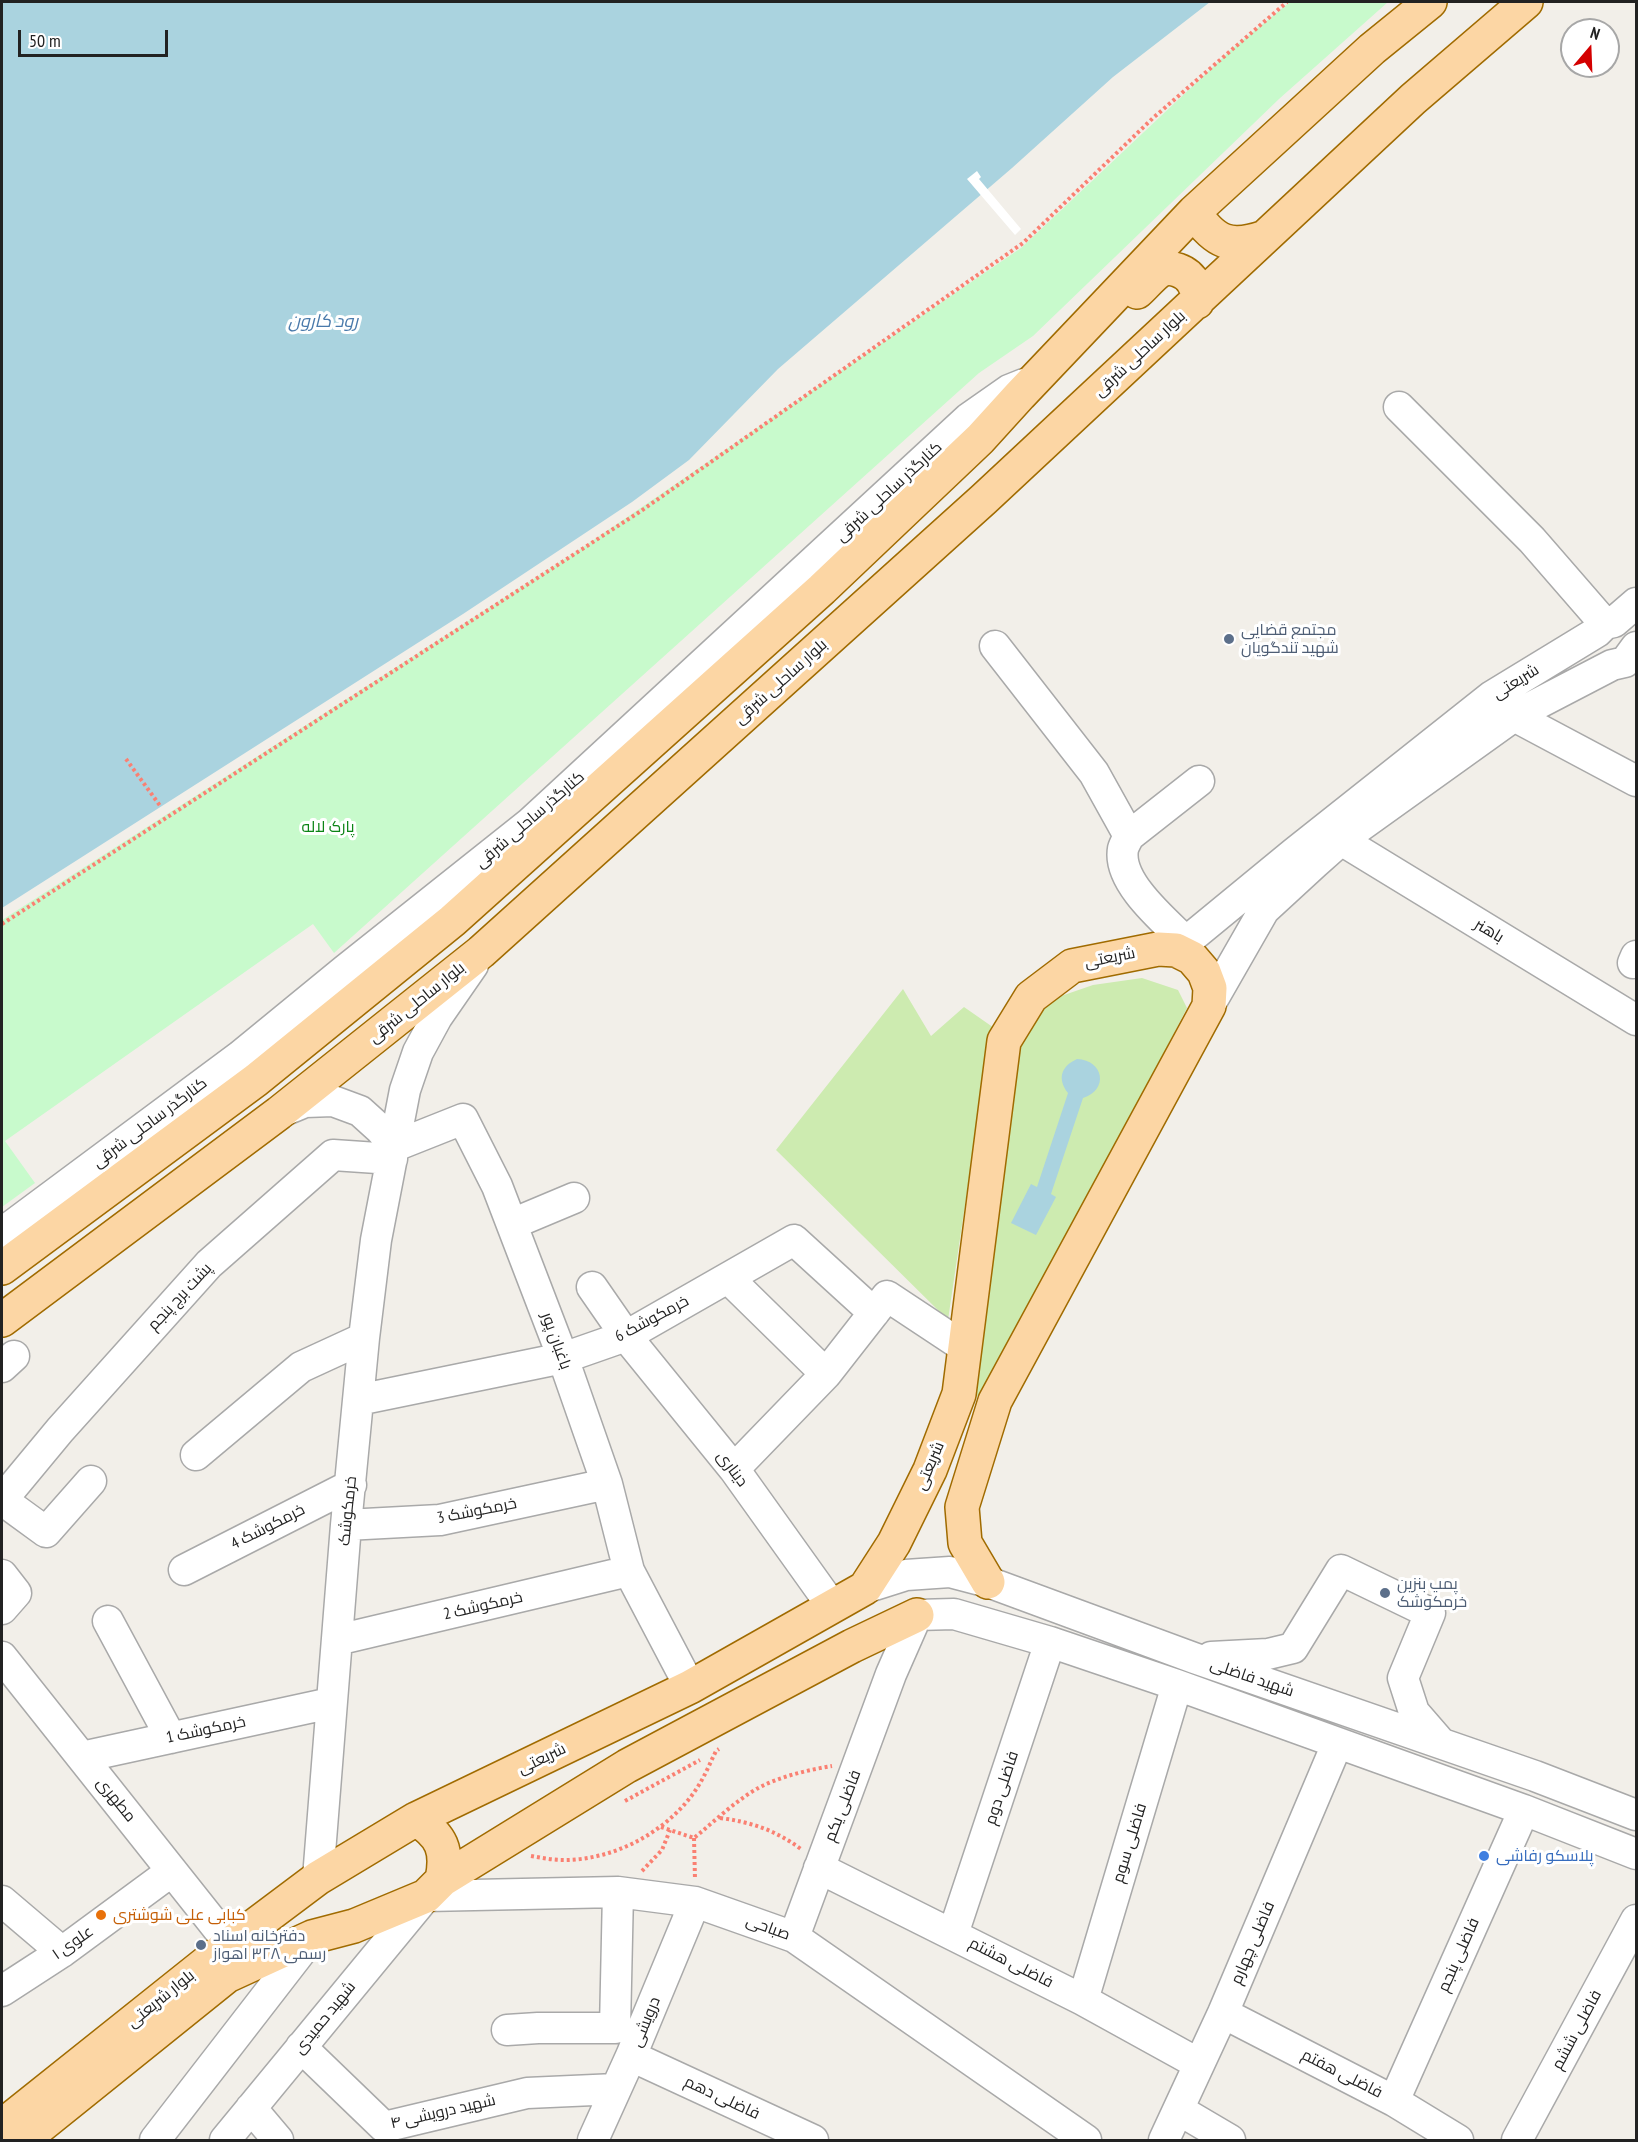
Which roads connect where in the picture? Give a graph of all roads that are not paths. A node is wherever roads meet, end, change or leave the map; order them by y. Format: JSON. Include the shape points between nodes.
{"nodes":[{"id":1,"x":1430,"y":2,"type":"edge"},
{"id":2,"x":1526,"y":2,"type":"edge"},
{"id":3,"x":1194,"y":212,"type":"junction"},
{"id":4,"x":1265,"y":237,"type":"junction"},
{"id":5,"x":1197,"y":302,"type":"junction"},
{"id":6,"x":1045,"y":368,"type":"junction"},
{"id":7,"x":1399,"y":407,"type":"dead end"},
{"id":8,"x":1636,"y":603,"type":"edge"},
{"id":9,"x":1605,"y":626,"type":"junction"},
{"id":10,"x":995,"y":646,"type":"dead end"},
{"id":11,"x":1628,"y":654,"type":"edge"},
{"id":12,"x":1492,"y":696,"type":"junction"},
{"id":13,"x":1514,"y":716,"type":"junction"},
{"id":14,"x":1199,"y":781,"type":"dead end"},
{"id":15,"x":1636,"y":781,"type":"edge"},
{"id":16,"x":1129,"y":836,"type":"junction"},
{"id":17,"x":1341,"y":840,"type":"junction"},
{"id":18,"x":1181,"y":946,"type":"junction"},
{"id":19,"x":481,"y":952,"type":"junction"},
{"id":20,"x":353,"y":983,"type":"junction"},
{"id":21,"x":1209,"y":1006,"type":"junction"},
{"id":22,"x":1636,"y":1020,"type":"edge"},
{"id":23,"x":279,"y":1113,"type":"junction"},
{"id":24,"x":394,"y":1153,"type":"junction"},
{"id":25,"x":574,"y":1198,"type":"dead end"},
{"id":26,"x":512,"y":1224,"type":"junction"},
{"id":27,"x":2,"y":1233,"type":"edge"},
{"id":28,"x":2,"y":1268,"type":"edge"},
{"id":29,"x":728,"y":1278,"type":"junction"},
{"id":30,"x":592,"y":1287,"type":"dead end"},
{"id":31,"x":874,"y":1313,"type":"junction"},
{"id":32,"x":2,"y":1320,"type":"edge"},
{"id":33,"x":626,"y":1336,"type":"junction"},
{"id":34,"x":364,"y":1338,"type":"junction"},
{"id":35,"x":964,"y":1347,"type":"junction"},
{"id":36,"x":563,"y":1358,"type":"junction"},
{"id":37,"x":826,"y":1374,"type":"junction"},
{"id":38,"x":358,"y":1400,"type":"junction"},
{"id":39,"x":196,"y":1455,"type":"dead end"},
{"id":40,"x":734,"y":1469,"type":"junction"},
{"id":41,"x":91,"y":1481,"type":"dead end"},
{"id":42,"x":607,"y":1484,"type":"junction"},
{"id":43,"x":351,"y":1485,"type":"junction"},
{"id":44,"x":2,"y":1500,"type":"edge"},
{"id":45,"x":346,"y":1525,"type":"junction"},
{"id":46,"x":184,"y":1570,"type":"dead end"},
{"id":47,"x":629,"y":1571,"type":"junction"},
{"id":48,"x":988,"y":1582,"type":"junction"},
{"id":49,"x":865,"y":1588,"type":"junction"},
{"id":50,"x":832,"y":1606,"type":"junction"},
{"id":51,"x":917,"y":1615,"type":"junction"},
{"id":52,"x":108,"y":1621,"type":"dead end"},
{"id":53,"x":337,"y":1640,"type":"junction"},
{"id":54,"x":1050,"y":1642,"type":"junction"},
{"id":55,"x":852,"y":1646,"type":"junction"},
{"id":56,"x":2,"y":1657,"type":"edge"},
{"id":57,"x":1194,"y":1658,"type":"junction"},
{"id":58,"x":891,"y":1674,"type":"junction"},
{"id":59,"x":1178,"y":1685,"type":"junction"},
{"id":60,"x":690,"y":1687,"type":"junction"},
{"id":61,"x":331,"y":1703,"type":"junction"},
{"id":62,"x":171,"y":1738,"type":"junction"},
{"id":63,"x":1337,"y":1744,"type":"junction"},
{"id":64,"x":1442,"y":1744,"type":"junction"},
{"id":65,"x":81,"y":1757,"type":"junction"},
{"id":66,"x":1524,"y":1810,"type":"junction"},
{"id":67,"x":1636,"y":1815,"type":"edge"},
{"id":68,"x":416,"y":1819,"type":"junction"},
{"id":69,"x":1636,"y":1854,"type":"edge"},
{"id":70,"x":819,"y":1868,"type":"junction"},
{"id":71,"x":172,"y":1871,"type":"junction"},
{"id":72,"x":310,"y":1884,"type":"junction"},
{"id":73,"x":434,"y":1888,"type":"junction"},
{"id":74,"x":618,"y":1892,"type":"junction"},
{"id":75,"x":2,"y":1901,"type":"edge"},
{"id":76,"x":695,"y":1902,"type":"junction"},
{"id":77,"x":1636,"y":1920,"type":"edge"},
{"id":78,"x":953,"y":1934,"type":"junction"},
{"id":79,"x":312,"y":1937,"type":"junction"},
{"id":80,"x":794,"y":1937,"type":"junction"},
{"id":81,"x":230,"y":1944,"type":"junction"},
{"id":82,"x":62,"y":1952,"type":"junction"},
{"id":83,"x":2,"y":1991,"type":"edge"},
{"id":84,"x":1083,"y":2000,"type":"junction"},
{"id":85,"x":1223,"y":2013,"type":"junction"},
{"id":86,"x":507,"y":2031,"type":"dead end"},
{"id":87,"x":628,"y":2041,"type":"junction"},
{"id":88,"x":301,"y":2047,"type":"junction"},
{"id":89,"x":1199,"y":2064,"type":"junction"},
{"id":90,"x":616,"y":2090,"type":"junction"},
{"id":91,"x":1394,"y":2101,"type":"junction"},
{"id":92,"x":251,"y":2108,"type":"junction"},
{"id":93,"x":1179,"y":2110,"type":"junction"},
{"id":94,"x":2,"y":2126,"type":"edge"},
{"id":95,"x":23,"y":2140,"type":"edge"},
{"id":96,"x":155,"y":2140,"type":"edge"},
{"id":97,"x":225,"y":2140,"type":"edge"},
{"id":98,"x":278,"y":2140,"type":"edge"},
{"id":99,"x":593,"y":2140,"type":"edge"},
{"id":100,"x":813,"y":2140,"type":"edge"},
{"id":101,"x":1086,"y":2140,"type":"edge"},
{"id":102,"x":1164,"y":2140,"type":"edge"},
{"id":103,"x":1230,"y":2140,"type":"edge"},
{"id":104,"x":1458,"y":2140,"type":"edge"},
{"id":105,"x":1517,"y":2140,"type":"edge"}],
"edges":[{"from":1,"to":3,"type":"main road","via":[[1372,49]]},
{"from":2,"to":4,"type":"main road","name":"بلوار ساحلی شرقی","via":[[1413,99]]},
{"from":3,"to":4,"type":"main road","via":[[1206,230],[1224,241],[1245,244]]},
{"from":3,"to":6,"type":"main road"},
{"from":4,"to":5,"type":"main road","name":"بلوار ساحلی شرقی"},
{"from":5,"to":6,"type":"main road","via":[[1197,292],[1188,275],[1179,270],[1159,271],[1095,334]]},
{"from":5,"to":19,"type":"main road","name":"بلوار ساحلی شرقی"},
{"from":6,"to":20,"type":"main road","via":[[980,439],[822,589],[452,921]]},
{"from":7,"to":9,"type":"street","via":[[1532,540]]},
{"from":8,"to":9,"type":"street","name":"شریعتی"},
{"from":9,"to":11,"type":"street","via":[[1627,629],[1634,642]]},
{"from":9,"to":12,"type":"street","name":"شریعتی"},
{"from":10,"to":16,"type":"street","via":[[1094,773]]},
{"from":11,"to":13,"type":"street","name":"شریعتی"},
{"from":12,"to":13,"type":"street"},
{"from":12,"to":18,"type":"street","name":"شریعتی"},
{"from":13,"to":15,"type":"street"},
{"from":13,"to":17,"type":"street","name":"شریعتی"},
{"from":14,"to":16,"type":"street"},
{"from":16,"to":18,"type":"street","via":[[1123,848],[1128,875]]},
{"from":17,"to":21,"type":"street","name":"شریعتی","via":[[1264,910]]},
{"from":17,"to":22,"type":"street","name":"باهنر"},
{"from":18,"to":21,"type":"main road","via":[[1204,972],[1210,988]]},
{"from":18,"to":35,"type":"main road","name":"شریعتی","via":[[1072,966],[1031,997],[1004,1041]]},
{"from":19,"to":23,"type":"main road","name":"بلوار ساحلی شرقی"},
{"from":19,"to":24,"type":"street","name":"خرمکوشک","via":[[418,1052],[405,1090]]},
{"from":20,"to":27,"type":"street","name":"کنارگذر ساحلی شرقی","via":[[240,1056]]},
{"from":20,"to":28,"type":"main road","via":[[256,1080]]},
{"from":21,"to":48,"type":"main road","name":"شریعتی","via":[[995,1401],[962,1507],[965,1543]]},
{"from":23,"to":24,"type":"street","via":[[305,1102],[333,1101],[360,1111],[381,1130]]},
{"from":23,"to":32,"type":"main road","name":"بلوار ساحلی شرقی"},
{"from":24,"to":26,"type":"street","name":"باغبان پور","via":[[463,1119]]},
{"from":24,"to":34,"type":"street","name":"خرمکوشک","via":[[376,1240]]},
{"from":24,"to":44,"type":"street","name":"پشت برج پنجم","via":[[333,1155],[209,1264]]},
{"from":25,"to":26,"type":"street"},
{"from":26,"to":36,"type":"street","name":"باغبان پور"},
{"from":29,"to":31,"type":"street","name":"خرمکوشک 6","via":[[794,1240]]},
{"from":29,"to":33,"type":"street","name":"خرمکوشک 6"},
{"from":29,"to":37,"type":"street"},
{"from":30,"to":33,"type":"street","name":"دیناری"},
{"from":31,"to":35,"type":"street","via":[[887,1296]]},
{"from":31,"to":37,"type":"street"},
{"from":33,"to":36,"type":"street","name":"خرمکوشک 6"},
{"from":33,"to":40,"type":"street","name":"دیناری"},
{"from":34,"to":38,"type":"street","name":"خرمکوشک"},
{"from":34,"to":39,"type":"street","via":[[301,1367]]},
{"from":35,"to":49,"type":"main road","name":"شریعتی","via":[[958,1394],[930,1470],[894,1543]]},
{"from":36,"to":38,"type":"street","name":"خرمکوشک 6"},
{"from":36,"to":42,"type":"street","name":"باغبان پور"},
{"from":37,"to":40,"type":"street"},
{"from":38,"to":43,"type":"street","name":"خرمکوشک"},
{"from":40,"to":50,"type":"street","name":"دیناری"},
{"from":41,"to":44,"type":"street","via":[[46,1532]]},
{"from":42,"to":45,"type":"street","name":"خرمکوشک 3","via":[[440,1520]]},
{"from":42,"to":47,"type":"street","name":"باغبان پور"},
{"from":43,"to":45,"type":"street","name":"خرمکوشک"},
{"from":43,"to":46,"type":"street","name":"خرمکوشک 4"},
{"from":45,"to":53,"type":"street","name":"خرمکوشک"},
{"from":47,"to":53,"type":"street","name":"خرمکوشک 2"},
{"from":47,"to":60,"type":"street","name":"باغبان پور"},
{"from":48,"to":49,"type":"street","name":"شهید فاضلی","via":[[950,1572],[906,1575]]},
{"from":48,"to":57,"type":"street","name":"شهید فاضلی"},
{"from":49,"to":50,"type":"main road","name":"شریعتی"},
{"from":50,"to":60,"type":"main road","name":"شریعتی"},
{"from":51,"to":54,"type":"street","name":"شهید فاضلی","via":[[954,1614]]},
{"from":51,"to":55,"type":"main road"},
{"from":51,"to":58,"type":"street","name":"فاضلی یکم"},
{"from":52,"to":62,"type":"street"},
{"from":53,"to":61,"type":"street","name":"خرمکوشک"},
{"from":54,"to":59,"type":"street","name":"شهید فاضلی"},
{"from":54,"to":78,"type":"street","name":"فاضلی دوم"},
{"from":55,"to":58,"type":"street","via":[[878,1644],[890,1659]]},
{"from":55,"to":73,"type":"main road","via":[[627,1766]]},
{"from":56,"to":65,"type":"street","name":"مطهری"},
{"from":57,"to":64,"type":"street","name":"شهید فاضلی"},
{"from":57,"to":64,"type":"street","via":[[1268,1654],[1293,1648],[1341,1570],[1430,1613],[1402,1678],[1414,1712]]},
{"from":58,"to":70,"type":"street","name":"فاضلی یکم"},
{"from":59,"to":63,"type":"street","name":"شهید فاضلی"},
{"from":59,"to":84,"type":"street","name":"فاضلی سوم"},
{"from":60,"to":68,"type":"main road","name":"شریعتی"},
{"from":61,"to":62,"type":"street","name":"خرمکوشک 1"},
{"from":61,"to":72,"type":"street","name":"خرمکوشک"},
{"from":62,"to":65,"type":"street","name":"خرمکوشک 1"},
{"from":63,"to":66,"type":"street","name":"شهید فاضلی"},
{"from":63,"to":85,"type":"street","name":"فاضلی چهارم"},
{"from":64,"to":67,"type":"street","name":"شهید فاضلی"},
{"from":65,"to":71,"type":"street","name":"مطهری"},
{"from":66,"to":69,"type":"street","name":"شهید فاضلی"},
{"from":66,"to":91,"type":"street","name":"فاضلی پنجم"},
{"from":68,"to":72,"type":"main road","name":"بلوار شریعتی"},
{"from":68,"to":73,"type":"main road","via":[[432,1830],[442,1844],[446,1862]]},
{"from":70,"to":78,"type":"street","name":"فاضلی هشتم"},
{"from":70,"to":80,"type":"street","name":"فاضلی یکم"},
{"from":71,"to":81,"type":"street","name":"مطهری"},
{"from":71,"to":82,"type":"street","name":"علوی ۱"},
{"from":72,"to":79,"type":"main road","via":[[301,1906]]},
{"from":72,"to":81,"type":"main road","name":"بلوار شریعتی"},
{"from":73,"to":74,"type":"street","name":"صباحی"},
{"from":73,"to":79,"type":"main road","name":"بلوار شریعتی","via":[[354,1926]]},
{"from":73,"to":88,"type":"street","name":"شهید حمیدی"},
{"from":74,"to":76,"type":"street","name":"صباحی"},
{"from":74,"to":87,"type":"street"},
{"from":75,"to":82,"type":"street"},
{"from":76,"to":80,"type":"street","name":"صباحی"},
{"from":76,"to":87,"type":"street","name":"درویشی"},
{"from":77,"to":105,"type":"street","name":"فاضلی ششم"},
{"from":78,"to":84,"type":"street","name":"فاضلی هشتم"},
{"from":79,"to":95,"type":"main road","name":"بلوار شریعتی","via":[[227,1976]]},
{"from":79,"to":96,"type":"street"},
{"from":80,"to":101,"type":"street","name":"صباحی"},
{"from":81,"to":94,"type":"main road","name":"بلوار شریعتی"},
{"from":82,"to":83,"type":"street","name":"علوی ۱"},
{"from":84,"to":89,"type":"street","name":"فاضلی هشتم"},
{"from":85,"to":89,"type":"street","name":"فاضلی چهارم"},
{"from":85,"to":91,"type":"street","name":"فاضلی هفتم"},
{"from":86,"to":87,"type":"street","via":[[538,2028]]},
{"from":87,"to":90,"type":"street","name":"درویشی"},
{"from":87,"to":100,"type":"street","name":"فاضلی دهم"},
{"from":88,"to":90,"type":"street","name":"شهید درویشی ۴","via":[[384,2127],[527,2093]]},
{"from":88,"to":92,"type":"street","name":"شهید حمیدی"},
{"from":89,"to":93,"type":"street","name":"فاضلی چهارم"},
{"from":90,"to":99,"type":"street","name":"درویشی"},
{"from":91,"to":104,"type":"street","name":"فاضلی هفتم"},
{"from":92,"to":97,"type":"street","name":"شهید حمیدی"},
{"from":92,"to":98,"type":"street"},
{"from":93,"to":102,"type":"street","name":"فاضلی چهارم"},
{"from":93,"to":103,"type":"street"}]}
